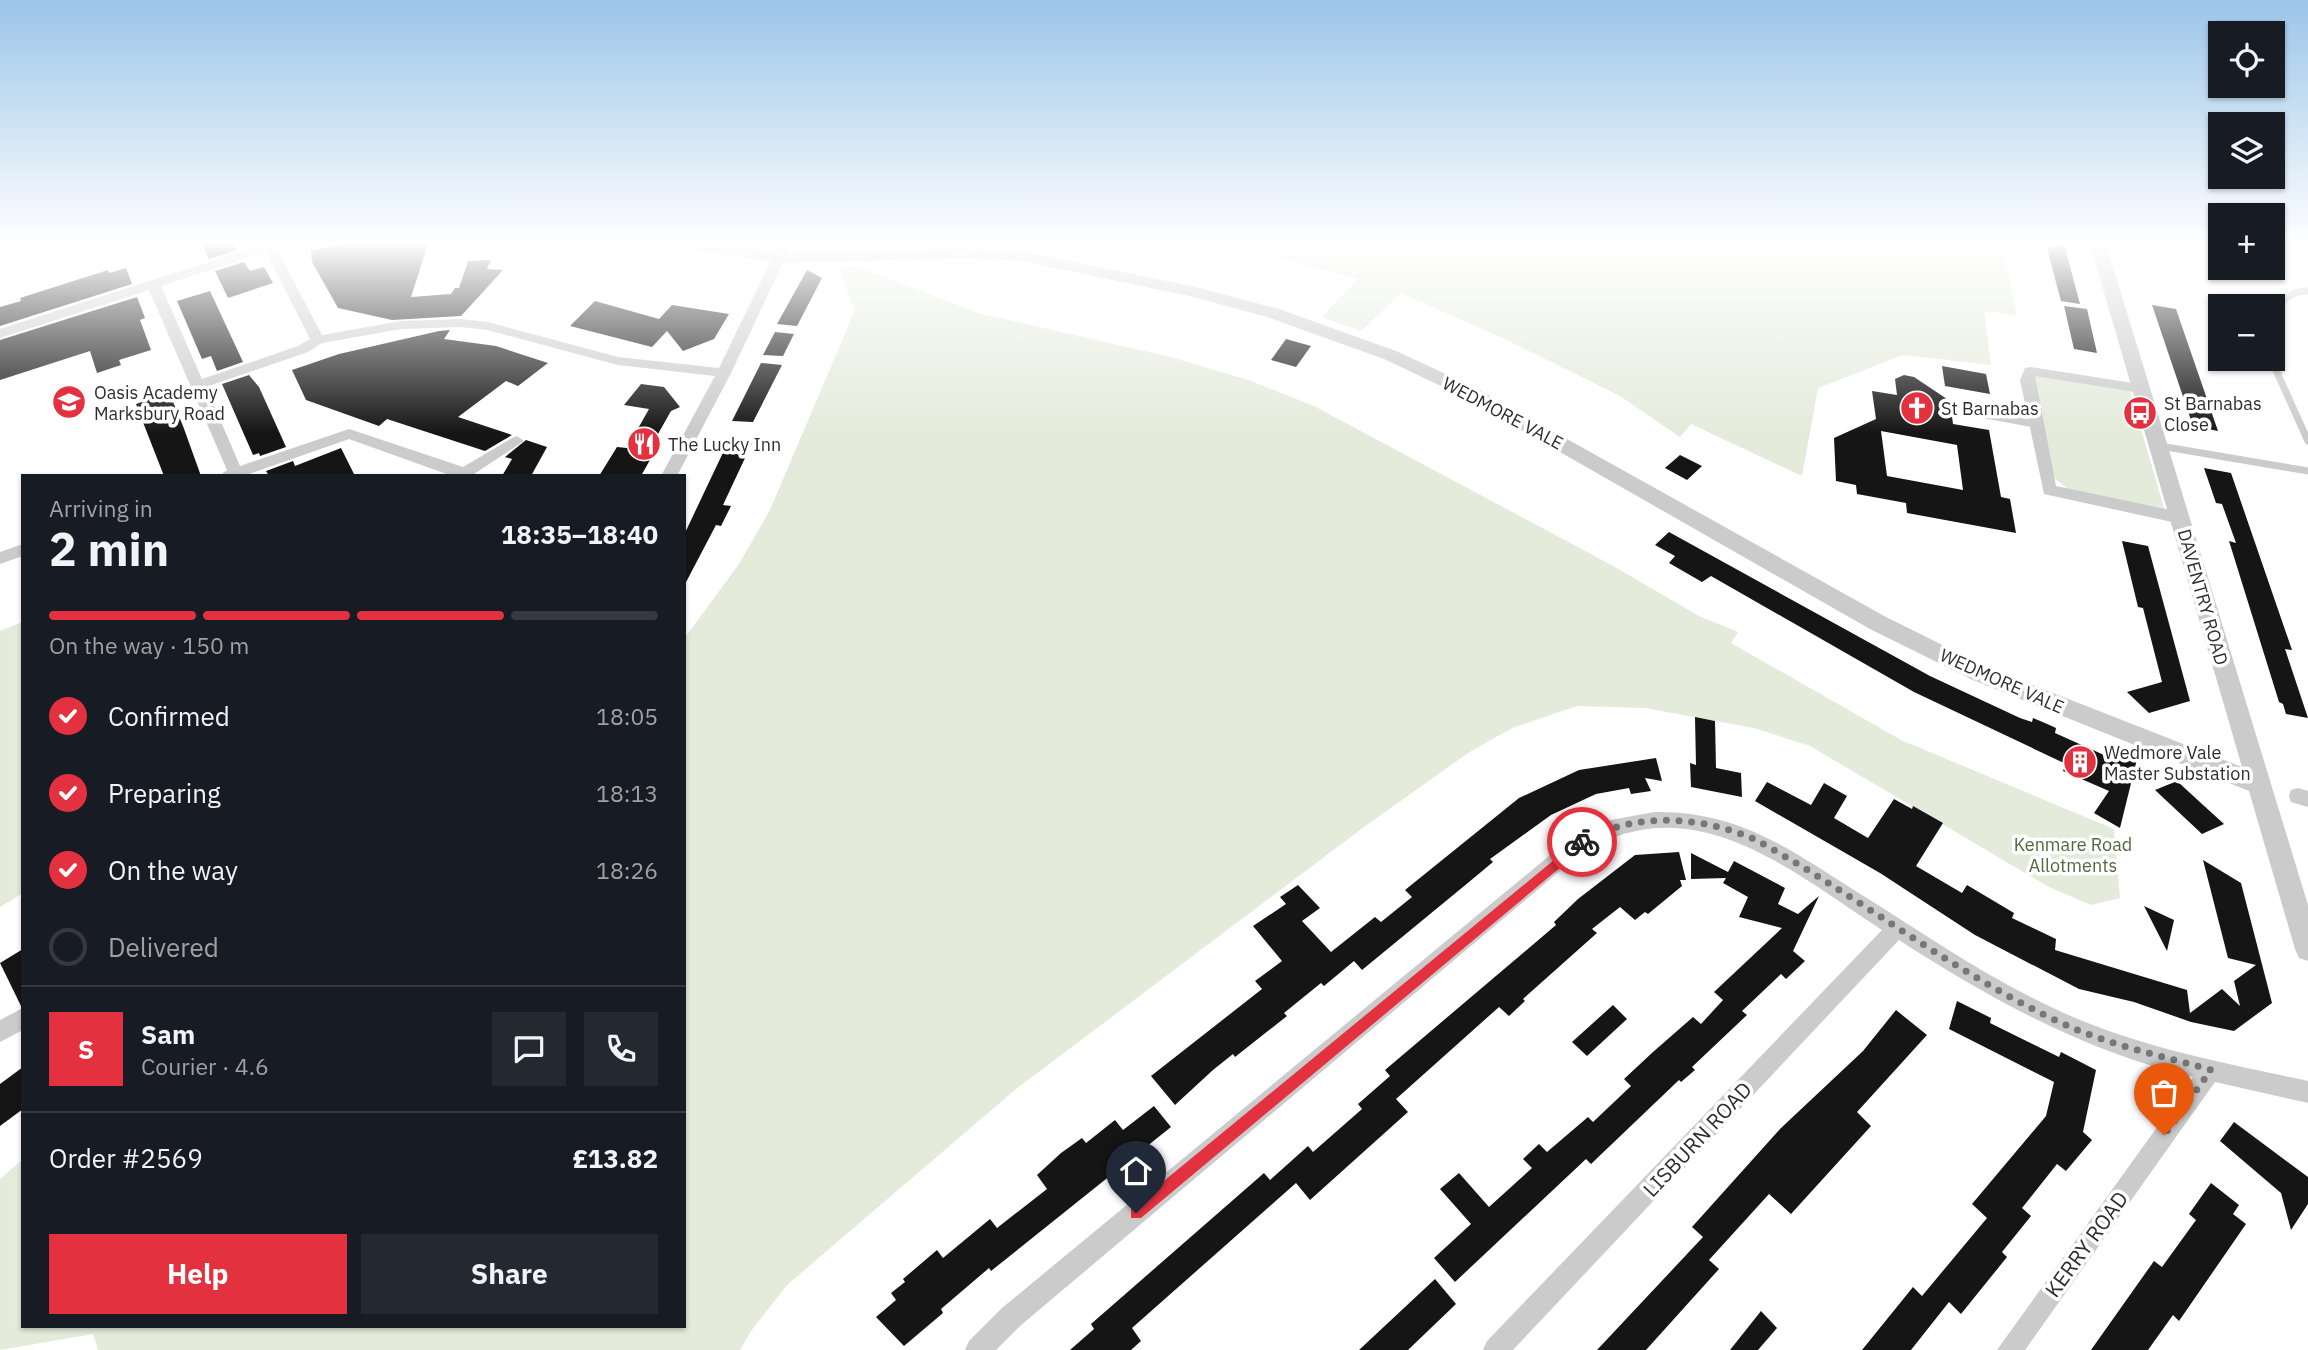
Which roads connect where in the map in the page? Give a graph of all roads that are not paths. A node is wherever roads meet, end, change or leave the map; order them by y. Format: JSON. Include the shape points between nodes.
{"nodes":[{"id":1,"x":83,"y":307,"type":"edge"},
{"id":2,"x":163,"y":307,"type":"edge"},
{"id":3,"x":302,"y":307,"type":"edge"},
{"id":4,"x":756,"y":307,"type":"edge"},
{"id":5,"x":1251,"y":307,"type":"edge"},
{"id":6,"x":2117,"y":307,"type":"edge"},
{"id":7,"x":0,"y":334,"type":"edge"},
{"id":8,"x":316,"y":337,"type":"junction"},
{"id":9,"x":2277,"y":371,"type":"edge"},
{"id":10,"x":724,"y":373,"type":"junction"},
{"id":11,"x":198,"y":385,"type":"junction"},
{"id":12,"x":2141,"y":388,"type":"junction"},
{"id":13,"x":1964,"y":411,"type":"dead end"},
{"id":14,"x":2035,"y":424,"type":"junction"},
{"id":15,"x":2308,"y":440,"type":"edge"},
{"id":16,"x":517,"y":441,"type":"dead end"},
{"id":17,"x":2160,"y":446,"type":"junction"},
{"id":18,"x":2308,"y":471,"type":"edge"},
{"id":19,"x":232,"y":474,"type":"edge"},
{"id":20,"x":235,"y":474,"type":"edge"},
{"id":21,"x":462,"y":474,"type":"edge"},
{"id":22,"x":670,"y":474,"type":"edge"},
{"id":23,"x":2180,"y":517,"type":"junction"},
{"id":24,"x":21,"y":551,"type":"edge"},
{"id":25,"x":0,"y":558,"type":"edge"},
{"id":26,"x":2257,"y":784,"type":"junction"},
{"id":27,"x":1897,"y":928,"type":"junction"},
{"id":28,"x":2308,"y":949,"type":"edge"},
{"id":29,"x":21,"y":1019,"type":"edge"},
{"id":30,"x":0,"y":1032,"type":"edge"},
{"id":31,"x":2211,"y":1070,"type":"junction"},
{"id":32,"x":2308,"y":1092,"type":"edge"},
{"id":33,"x":978,"y":1350,"type":"edge"},
{"id":34,"x":1496,"y":1350,"type":"edge"},
{"id":35,"x":2010,"y":1350,"type":"edge"}],
"edges":[{"from":1,"to":7,"type":"street"},
{"from":2,"to":11,"type":"street"},
{"from":3,"to":8,"type":"street"},
{"from":4,"to":10,"type":"street"},
{"from":5,"to":26,"type":"street","name":"WEDMORE VALE","via":[[1391,355],[1478,398],[1930,649],[2037,698]]},
{"from":6,"to":12,"type":"street","name":"DAVENTRY ROAD"},
{"from":8,"to":10,"type":"street","via":[[461,323],[618,361]]},
{"from":8,"to":11,"type":"street","via":[[303,349]]},
{"from":9,"to":15,"type":"lane"},
{"from":10,"to":22,"type":"street"},
{"from":11,"to":19,"type":"street"},
{"from":12,"to":14,"type":"street","via":[[2030,372],[2026,380]]},
{"from":12,"to":17,"type":"street","name":"DAVENTRY ROAD"},
{"from":13,"to":14,"type":"lane"},
{"from":14,"to":23,"type":"street","via":[[2049,490]]},
{"from":16,"to":21,"type":"street"},
{"from":17,"to":18,"type":"lane"},
{"from":17,"to":23,"type":"street","name":"DAVENTRY ROAD"},
{"from":20,"to":21,"type":"street","via":[[349,434]]},
{"from":23,"to":26,"type":"street","name":"DAVENTRY ROAD"},
{"from":24,"to":25,"type":"street"},
{"from":26,"to":28,"type":"street","name":"DAVENTRY ROAD"},
{"from":27,"to":31,"type":"street","via":[[1961,969],[2068,1026]]},
{"from":27,"to":33,"type":"street","via":[[1780,853],[1731,830],[1657,821],[1597,834],[1573,848],[1011,1317]]},
{"from":27,"to":34,"type":"street","name":"LISBURN ROAD"},
{"from":29,"to":30,"type":"street"},
{"from":31,"to":32,"type":"street"},
{"from":31,"to":35,"type":"street","name":"KERRY ROAD"}]}
